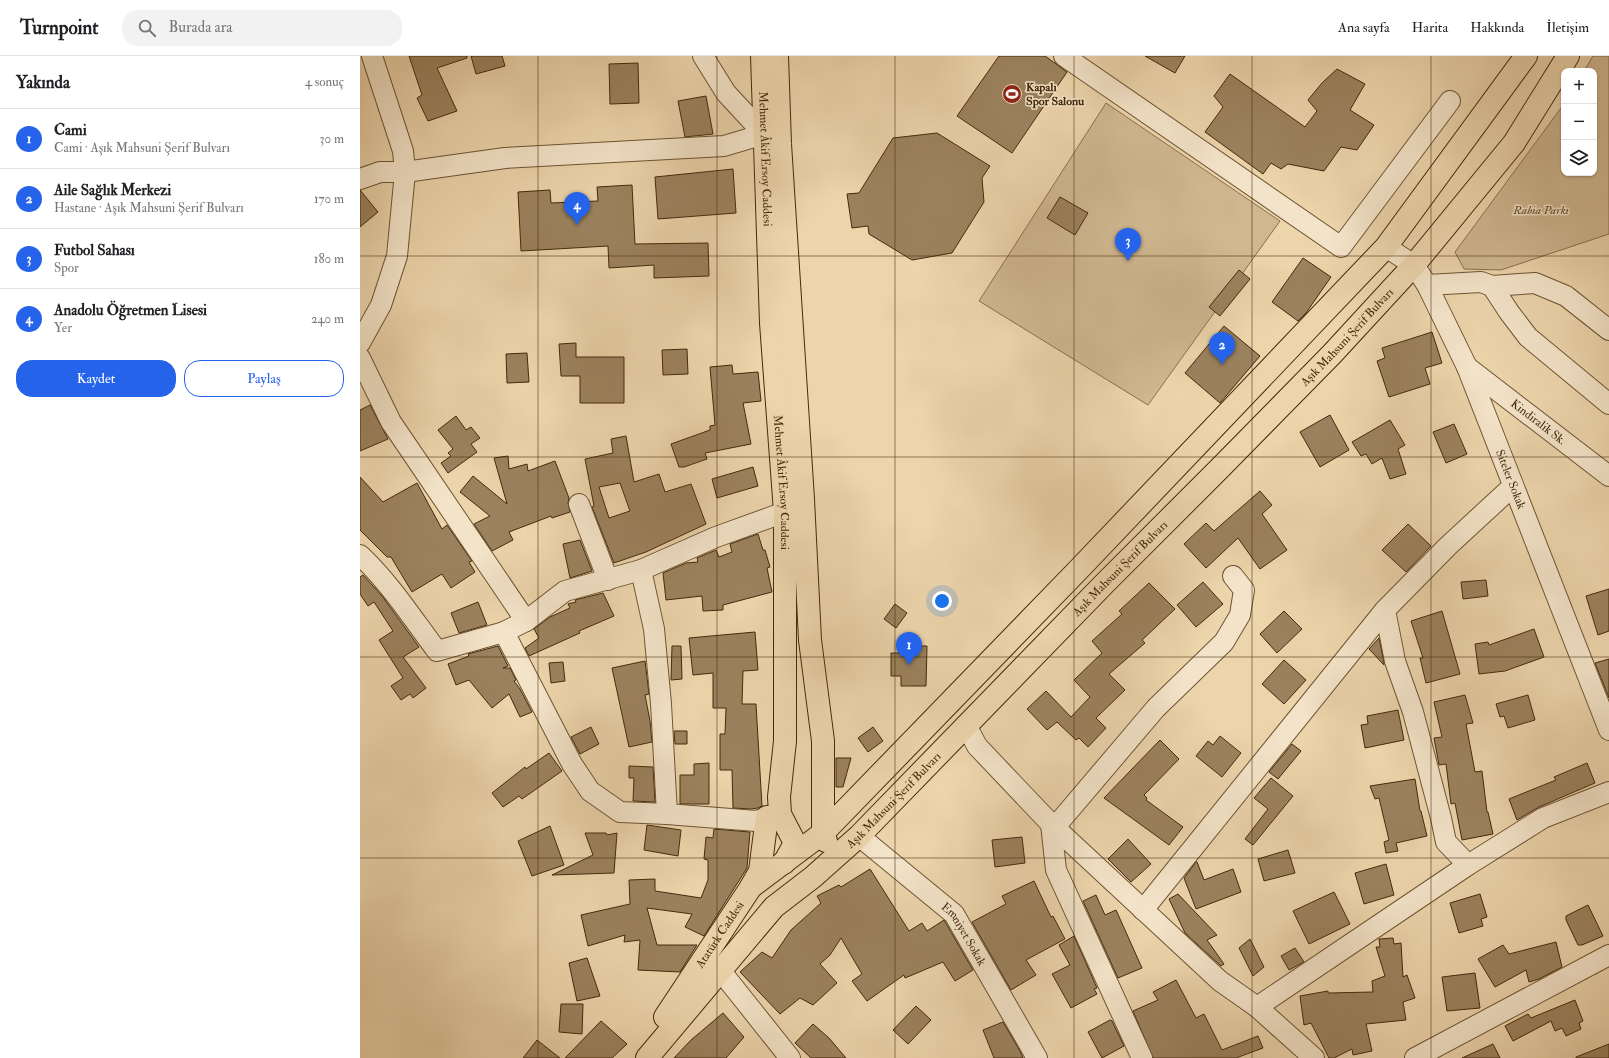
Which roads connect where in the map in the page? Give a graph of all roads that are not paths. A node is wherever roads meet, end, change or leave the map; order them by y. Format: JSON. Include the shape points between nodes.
{"nodes":[{"id":1,"x":372,"y":56,"type":"edge"},
{"id":2,"x":702,"y":56,"type":"edge"},
{"id":3,"x":762,"y":56,"type":"edge"},
{"id":4,"x":777,"y":56,"type":"edge"},
{"id":5,"x":1526,"y":56,"type":"edge"},
{"id":6,"x":1568,"y":56,"type":"edge"},
{"id":7,"x":1076,"y":59,"type":"edge"},
{"id":8,"x":1450,"y":100,"type":"dead end"},
{"id":9,"x":764,"y":134,"type":"junction"},
{"id":10,"x":405,"y":172,"type":"junction"},
{"id":11,"x":360,"y":179,"type":"edge"},
{"id":12,"x":1386,"y":247,"type":"junction"},
{"id":13,"x":1414,"y":265,"type":"junction"},
{"id":14,"x":1427,"y":285,"type":"junction"},
{"id":15,"x":1492,"y":286,"type":"junction"},
{"id":16,"x":1609,"y":330,"type":"edge"},
{"id":17,"x":360,"y":343,"type":"edge"},
{"id":18,"x":360,"y":358,"type":"edge"},
{"id":19,"x":1467,"y":367,"type":"junction"},
{"id":20,"x":1609,"y":404,"type":"edge"},
{"id":21,"x":1609,"y":476,"type":"edge"},
{"id":22,"x":1513,"y":486,"type":"junction"},
{"id":23,"x":803,"y":499,"type":"junction"},
{"id":24,"x":579,"y":504,"type":"dead end"},
{"id":25,"x":784,"y":512,"type":"junction"},
{"id":26,"x":360,"y":556,"type":"edge"},
{"id":27,"x":641,"y":570,"type":"junction"},
{"id":28,"x":1233,"y":576,"type":"dead end"},
{"id":29,"x":608,"y":580,"type":"junction"},
{"id":30,"x":1385,"y":610,"type":"junction"},
{"id":31,"x":526,"y":621,"type":"junction"},
{"id":32,"x":504,"y":632,"type":"junction"},
{"id":33,"x":966,"y":725,"type":"junction"},
{"id":34,"x":1609,"y":730,"type":"edge"},
{"id":35,"x":1609,"y":792,"type":"edge"},
{"id":36,"x":666,"y":814,"type":"junction"},
{"id":37,"x":773,"y":816,"type":"junction"},
{"id":38,"x":1053,"y":826,"type":"junction"},
{"id":39,"x":823,"y":833,"type":"junction"},
{"id":40,"x":859,"y":836,"type":"junction"},
{"id":41,"x":832,"y":861,"type":"junction"},
{"id":42,"x":784,"y":864,"type":"junction"},
{"id":43,"x":1468,"y":865,"type":"junction"},
{"id":44,"x":813,"y":877,"type":"junction"},
{"id":45,"x":751,"y":887,"type":"junction"},
{"id":46,"x":1144,"y":910,"type":"junction"},
{"id":47,"x":1609,"y":955,"type":"edge"},
{"id":48,"x":720,"y":970,"type":"junction"},
{"id":49,"x":1257,"y":1007,"type":"junction"},
{"id":50,"x":638,"y":1058,"type":"edge"},
{"id":51,"x":647,"y":1058,"type":"edge"},
{"id":52,"x":790,"y":1058,"type":"edge"},
{"id":53,"x":1037,"y":1058,"type":"edge"},
{"id":54,"x":1142,"y":1058,"type":"edge"},
{"id":55,"x":1314,"y":1058,"type":"edge"},
{"id":56,"x":1415,"y":1058,"type":"edge"}],
"edges":[{"from":1,"to":10,"type":"street","via":[[403,151]]},
{"from":2,"to":9,"type":"street","via":[[726,93]]},
{"from":3,"to":9,"type":"main road","name":"Mehmet Âkif Ersoy Caddesi"},
{"from":4,"to":23,"type":"main road","name":"Mehmet Âkif Ersoy Caddesi","via":[[780,144]]},
{"from":5,"to":12,"type":"main road"},
{"from":6,"to":13,"type":"main road","name":"Aşık Mahsuni Şerif Bulvarı","via":[[1514,143]]},
{"from":7,"to":8,"type":"street","via":[[1341,247]]},
{"from":9,"to":10,"type":"street","via":[[724,146],[505,158]]},
{"from":9,"to":25,"type":"main road","name":"Mehmet Âkif Ersoy Caddesi","via":[[771,323]]},
{"from":10,"to":11,"type":"street","via":[[380,172]]},
{"from":10,"to":17,"type":"street","via":[[396,256],[381,305]]},
{"from":12,"to":13,"type":"street","name":"Siteler Sokak"},
{"from":12,"to":39,"type":"main road","via":[[1081,568]]},
{"from":13,"to":14,"type":"street","name":"Siteler Sokak"},
{"from":13,"to":33,"type":"main road","name":"Aşık Mahsuni Şerif Bulvarı","via":[[1232,457]]},
{"from":14,"to":15,"type":"street","via":[[1481,282]]},
{"from":14,"to":19,"type":"street","name":"Siteler Sokak"},
{"from":15,"to":16,"type":"street","via":[[1535,283],[1566,296]]},
{"from":15,"to":20,"type":"street","via":[[1528,337]]},
{"from":18,"to":31,"type":"street","via":[[390,422]]},
{"from":19,"to":21,"type":"street","name":"Kindiralik Sk."},
{"from":19,"to":22,"type":"street","name":"Siteler Sokak"},
{"from":22,"to":30,"type":"street","via":[[1448,546]]},
{"from":22,"to":34,"type":"street","name":"Siteler Sokak"},
{"from":23,"to":25,"type":"street"},
{"from":23,"to":39,"type":"main road","name":"Mehmet Âkif Ersoy Caddesi","via":[[810,640],[823,741]]},
{"from":24,"to":29,"type":"street"},
{"from":25,"to":27,"type":"street","via":[[716,537]]},
{"from":25,"to":37,"type":"main road","name":"Mehmet Âkif Ersoy Caddesi","via":[[785,741],[779,797]]},
{"from":26,"to":32,"type":"street","via":[[398,599],[437,651]]},
{"from":27,"to":29,"type":"street"},
{"from":27,"to":36,"type":"street","via":[[654,630],[661,704]]},
{"from":28,"to":38,"type":"street","via":[[1244,590],[1240,615],[1224,642],[1156,708]]},
{"from":29,"to":31,"type":"street","via":[[565,591]]},
{"from":30,"to":43,"type":"street","via":[[1395,661],[1412,712],[1446,842]]},
{"from":30,"to":46,"type":"street"},
{"from":31,"to":32,"type":"street"},
{"from":32,"to":36,"type":"street","via":[[572,764],[590,791],[620,812]]},
{"from":33,"to":38,"type":"street","via":[[977,746]]},
{"from":33,"to":40,"type":"main road","name":"Aşık Mahsuni Şerif Bulvarı"},
{"from":35,"to":43,"type":"street","via":[[1543,818]]},
{"from":36,"to":37,"type":"street","via":[[756,821]]},
{"from":37,"to":42,"type":"main road","name":"Mehmet Âkif Ersoy Caddesi","via":[[795,843]]},
{"from":37,"to":45,"type":"main road","via":[[760,871]]},
{"from":38,"to":46,"type":"street"},
{"from":38,"to":54,"type":"street","via":[[1056,870]]},
{"from":39,"to":41,"type":"main road","name":"Mehmet Âkif Ersoy Caddesi"},
{"from":39,"to":42,"type":"main road","name":"Atatürk Caddesi"},
{"from":40,"to":41,"type":"main road","name":"Aşık Mahsuni Şerif Bulvarı"},
{"from":40,"to":53,"type":"street","name":"Emniyet Sokak","via":[[954,914]]},
{"from":41,"to":44,"type":"main road","name":"Aşık Mahsuni Şerif Bulvarı"},
{"from":42,"to":44,"type":"main road","via":[[791,879]]},
{"from":42,"to":45,"type":"main road","name":"Atatürk Caddesi"},
{"from":43,"to":49,"type":"street"},
{"from":44,"to":48,"type":"main road","name":"Aşık Mahsuni Şerif Bulvarı","via":[[774,907]]},
{"from":45,"to":50,"type":"main road","name":"Atatürk Caddesi"},
{"from":46,"to":49,"type":"street","via":[[1220,982]]},
{"from":47,"to":56,"type":"street"},
{"from":48,"to":51,"type":"main road","name":"Aşık Mahsuni Şerif Bulvarı"},
{"from":48,"to":52,"type":"street"},
{"from":49,"to":55,"type":"street"}]}
